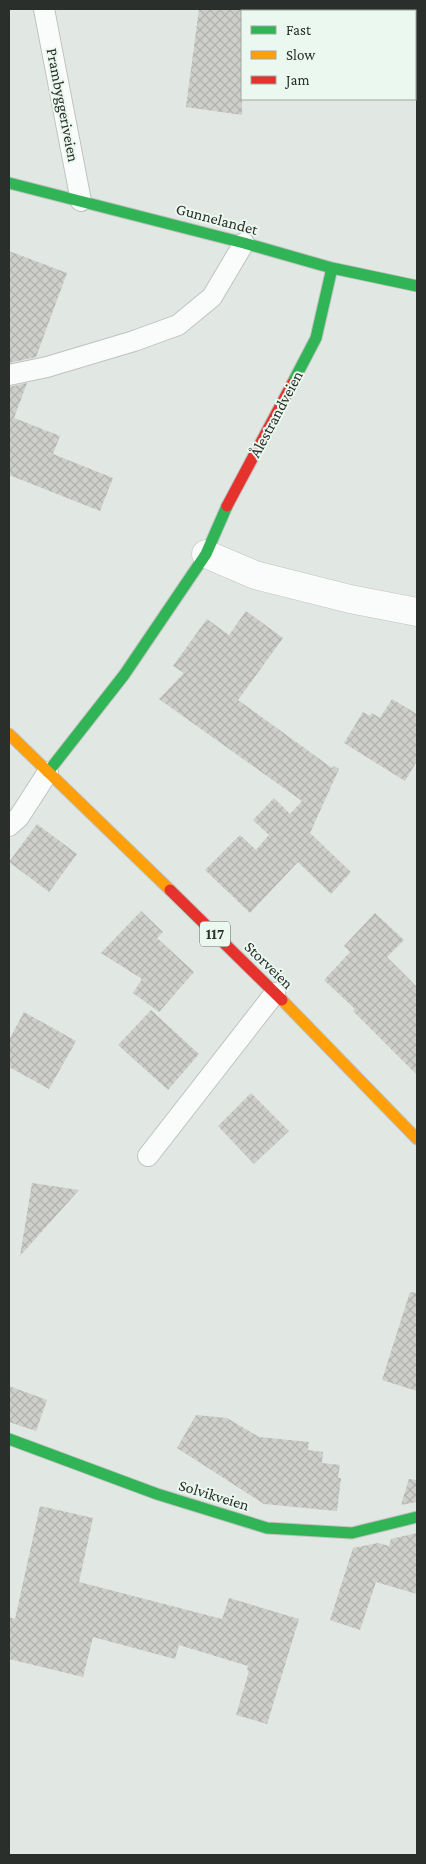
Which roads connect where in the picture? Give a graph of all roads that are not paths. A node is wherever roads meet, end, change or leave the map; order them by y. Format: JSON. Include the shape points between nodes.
{"nodes":[{"id":1,"x":44,"y":9,"type":"edge"},
{"id":2,"x":9,"y":183,"type":"edge"},
{"id":3,"x":81,"y":201,"type":"junction"},
{"id":4,"x":244,"y":243,"type":"junction"},
{"id":5,"x":332,"y":268,"type":"junction"},
{"id":6,"x":417,"y":286,"type":"edge"},
{"id":7,"x":9,"y":374,"type":"edge"},
{"id":8,"x":206,"y":554,"type":"junction"},
{"id":9,"x":417,"y":612,"type":"edge"},
{"id":10,"x":9,"y":734,"type":"edge"},
{"id":11,"x":48,"y":772,"type":"junction"},
{"id":12,"x":9,"y":826,"type":"edge"},
{"id":13,"x":275,"y":993,"type":"junction"},
{"id":14,"x":417,"y":1139,"type":"edge"},
{"id":15,"x":148,"y":1156,"type":"dead end"},
{"id":16,"x":9,"y":1439,"type":"edge"},
{"id":17,"x":417,"y":1518,"type":"edge"}],
"edges":[{"from":1,"to":3,"type":"lane","name":"Prambyggeriveien"},
{"from":2,"to":3,"type":"street","name":"Gunnelandet"},
{"from":3,"to":4,"type":"street","name":"Gunnelandet"},
{"from":4,"to":5,"type":"street","name":"Gunnelandet"},
{"from":4,"to":7,"type":"lane","via":[[212,297],[178,325],[47,367]]},
{"from":5,"to":6,"type":"street","name":"Gunnelandet"},
{"from":5,"to":8,"type":"street","name":"Ålestrandveien","via":[[316,338],[227,506]]},
{"from":8,"to":9,"type":"street","via":[[255,575]]},
{"from":8,"to":11,"type":"street","name":"Ålestrandveien","via":[[124,675]]},
{"from":10,"to":11,"type":"street","name":"Storveien","number":"117"},
{"from":11,"to":12,"type":"lane","via":[[20,817]]},
{"from":11,"to":13,"type":"street","name":"Storveien","number":"117"},
{"from":13,"to":14,"type":"street","name":"Storveien","number":"117"},
{"from":13,"to":15,"type":"lane"},
{"from":16,"to":17,"type":"street","name":"Solvikveien","via":[[157,1494],[267,1528],[352,1533]]}]}
